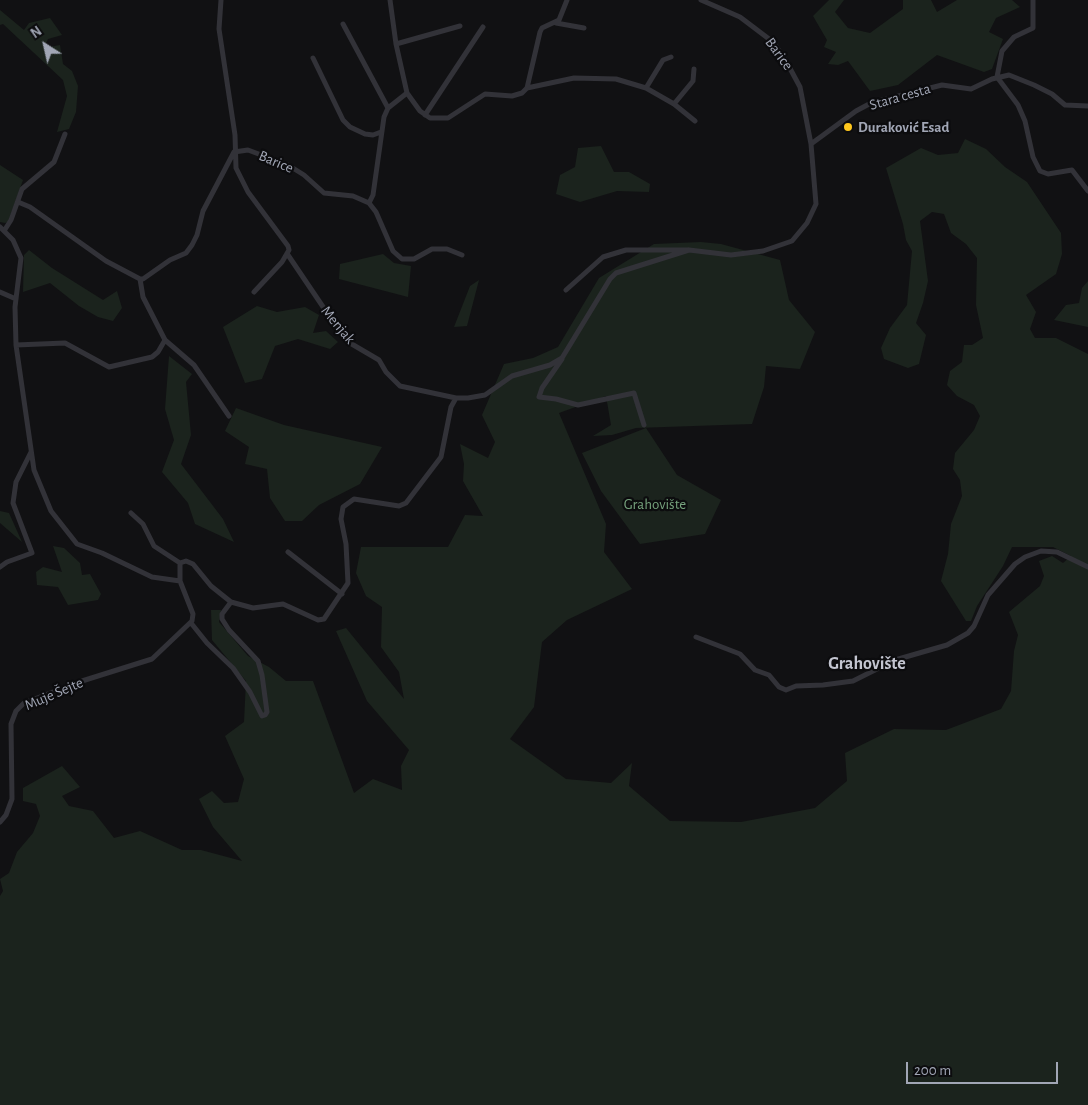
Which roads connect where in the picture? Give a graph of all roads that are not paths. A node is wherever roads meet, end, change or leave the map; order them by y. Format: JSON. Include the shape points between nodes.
{"nodes":[{"id":1,"x":221,"y":0,"type":"edge"},
{"id":2,"x":390,"y":0,"type":"edge"},
{"id":3,"x":567,"y":0,"type":"edge"},
{"id":4,"x":701,"y":0,"type":"edge"},
{"id":5,"x":1032,"y":0,"type":"edge"},
{"id":6,"x":556,"y":23,"type":"junction"},
{"id":7,"x":343,"y":24,"type":"dead end"},
{"id":8,"x":460,"y":26,"type":"dead end"},
{"id":9,"x":483,"y":27,"type":"dead end"},
{"id":10,"x":584,"y":28,"type":"dead end"},
{"id":11,"x":396,"y":44,"type":"junction"},
{"id":12,"x":671,"y":57,"type":"dead end"},
{"id":13,"x":313,"y":58,"type":"dead end"},
{"id":14,"x":694,"y":69,"type":"dead end"},
{"id":15,"x":998,"y":77,"type":"junction"},
{"id":16,"x":528,"y":88,"type":"junction"},
{"id":17,"x":646,"y":88,"type":"junction"},
{"id":18,"x":407,"y":93,"type":"junction"},
{"id":19,"x":674,"y":104,"type":"junction"},
{"id":20,"x":1088,"y":106,"type":"edge"},
{"id":21,"x":388,"y":108,"type":"junction"},
{"id":22,"x":425,"y":115,"type":"junction"},
{"id":23,"x":695,"y":121,"type":"dead end"},
{"id":24,"x":381,"y":132,"type":"junction"},
{"id":25,"x":65,"y":134,"type":"dead end"},
{"id":26,"x":811,"y":144,"type":"junction"},
{"id":27,"x":234,"y":152,"type":"junction"},
{"id":28,"x":1088,"y":191,"type":"edge"},
{"id":29,"x":18,"y":202,"type":"junction"},
{"id":30,"x":369,"y":204,"type":"junction"},
{"id":31,"x":2,"y":229,"type":"edge"},
{"id":32,"x":689,"y":250,"type":"junction"},
{"id":33,"x":288,"y":254,"type":"junction"},
{"id":34,"x":462,"y":255,"type":"dead end"},
{"id":35,"x":140,"y":279,"type":"junction"},
{"id":36,"x":566,"y":290,"type":"dead end"},
{"id":37,"x":0,"y":292,"type":"edge"},
{"id":38,"x":254,"y":292,"type":"dead end"},
{"id":39,"x":16,"y":300,"type":"junction"},
{"id":40,"x":164,"y":340,"type":"junction"},
{"id":41,"x":16,"y":345,"type":"junction"},
{"id":42,"x":562,"y":358,"type":"junction"},
{"id":43,"x":456,"y":398,"type":"junction"},
{"id":44,"x":229,"y":416,"type":"dead end"},
{"id":45,"x":644,"y":425,"type":"dead end"},
{"id":46,"x":31,"y":452,"type":"junction"},
{"id":47,"x":131,"y":513,"type":"dead end"},
{"id":48,"x":288,"y":552,"type":"dead end"},
{"id":49,"x":180,"y":563,"type":"junction"},
{"id":50,"x":0,"y":567,"type":"edge"},
{"id":51,"x":1088,"y":567,"type":"edge"},
{"id":52,"x":180,"y":581,"type":"junction"},
{"id":53,"x":342,"y":594,"type":"junction"},
{"id":54,"x":231,"y":602,"type":"junction"},
{"id":55,"x":191,"y":623,"type":"junction"},
{"id":56,"x":696,"y":637,"type":"dead end"},
{"id":57,"x":0,"y":822,"type":"edge"}],
"edges":[{"from":1,"to":27,"type":"street","name":"Menjak","via":[[219,29],[235,135]]},
{"from":2,"to":11,"type":"street"},
{"from":3,"to":6,"type":"street"},
{"from":4,"to":26,"type":"street","name":"Barice","via":[[740,17],[773,42],[800,87]]},
{"from":5,"to":15,"type":"street","via":[[1033,28],[1014,37],[1002,50]]},
{"from":6,"to":10,"type":"street"},
{"from":6,"to":16,"type":"street","via":[[542,28],[540,32]]},
{"from":7,"to":21,"type":"street"},
{"from":8,"to":11,"type":"street"},
{"from":9,"to":22,"type":"street"},
{"from":11,"to":18,"type":"street"},
{"from":12,"to":17,"type":"street","via":[[663,60]]},
{"from":13,"to":24,"type":"street","via":[[343,120],[365,134]]},
{"from":14,"to":19,"type":"street","via":[[693,80]]},
{"from":15,"to":20,"type":"street","via":[[1009,75],[1028,82],[1065,105]]},
{"from":15,"to":26,"type":"street","name":"Stara cesta","via":[[971,89],[942,85],[871,103]]},
{"from":15,"to":28,"type":"street","via":[[1021,112],[1040,171],[1048,174],[1072,170]]},
{"from":16,"to":17,"type":"street","via":[[574,78],[616,79]]},
{"from":16,"to":22,"type":"street","via":[[512,96],[485,94],[448,118]]},
{"from":17,"to":19,"type":"street"},
{"from":18,"to":21,"type":"street"},
{"from":18,"to":22,"type":"street"},
{"from":19,"to":23,"type":"street"},
{"from":21,"to":24,"type":"street"},
{"from":24,"to":30,"type":"street"},
{"from":25,"to":29,"type":"street","via":[[54,162],[22,189]]},
{"from":26,"to":32,"type":"street","via":[[816,204],[807,224],[792,241],[763,252],[731,255]]},
{"from":27,"to":30,"type":"street","name":"Barice","via":[[248,150],[288,165],[324,193],[353,196]]},
{"from":27,"to":33,"type":"street","name":"Menjak","via":[[236,168],[270,224],[288,246]]},
{"from":27,"to":35,"type":"street","name":"Menjak","via":[[186,253]]},
{"from":29,"to":31,"type":"street","via":[[11,220]]},
{"from":29,"to":35,"type":"street","via":[[30,207],[99,257]]},
{"from":30,"to":34,"type":"street","via":[[376,212],[393,251],[402,259],[414,259],[432,250],[447,249]]},
{"from":31,"to":39,"type":"street","via":[[13,240],[21,258]]},
{"from":32,"to":36,"type":"street","via":[[626,250],[603,257]]},
{"from":32,"to":42,"type":"street","via":[[616,273]]},
{"from":33,"to":38,"type":"street"},
{"from":33,"to":43,"type":"street","name":"Menjak","via":[[340,332],[379,360],[400,386]]},
{"from":35,"to":40,"type":"street","via":[[143,297]]},
{"from":37,"to":39,"type":"street"},
{"from":39,"to":41,"type":"street"},
{"from":40,"to":41,"type":"street","via":[[152,358],[108,367],[65,342]]},
{"from":40,"to":44,"type":"street","via":[[194,365]]},
{"from":41,"to":46,"type":"street"},
{"from":42,"to":43,"type":"street","via":[[550,365],[512,376],[485,394]]},
{"from":42,"to":45,"type":"street","via":[[539,397],[578,405],[634,393]]},
{"from":43,"to":53,"type":"street","via":[[451,407],[441,457],[406,503],[399,506],[354,500],[343,507],[341,519],[348,583]]},
{"from":46,"to":50,"type":"street","via":[[16,482],[13,503],[32,554]]},
{"from":46,"to":52,"type":"street","via":[[36,476],[51,511],[76,544],[152,577]]},
{"from":47,"to":49,"type":"street","via":[[143,524],[154,546]]},
{"from":48,"to":53,"type":"street"},
{"from":49,"to":52,"type":"street"},
{"from":49,"to":54,"type":"street","via":[[193,564],[211,586]]},
{"from":51,"to":56,"type":"street","via":[[1057,552],[1041,551],[1025,557],[1014,564],[988,595],[968,633],[947,645],[895,660],[853,681],[796,686],[786,690],[769,675],[755,670],[740,654]]},
{"from":52,"to":55,"type":"street","via":[[193,614]]},
{"from":53,"to":54,"type":"street","via":[[321,620],[283,604],[253,608]]},
{"from":54,"to":55,"type":"street","via":[[222,619],[258,661],[264,684],[265,715],[262,716],[233,668]]},
{"from":55,"to":57,"type":"street","name":"Muje Šejte","via":[[152,659],[57,690],[24,703],[16,711],[11,724],[12,799]]}]}
